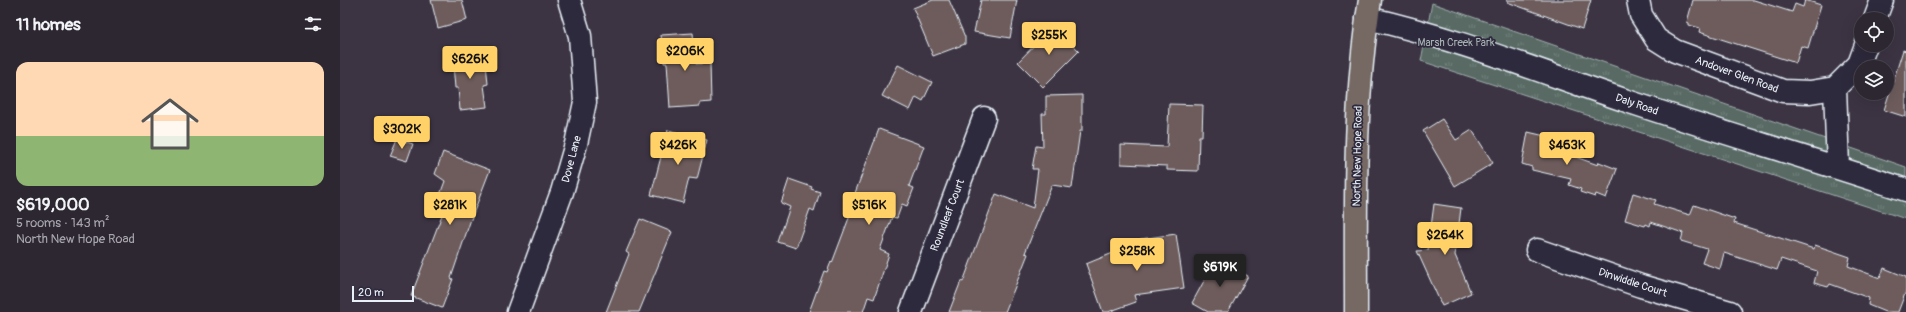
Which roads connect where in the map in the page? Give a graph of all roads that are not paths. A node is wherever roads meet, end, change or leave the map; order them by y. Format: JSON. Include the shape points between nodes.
{"nodes":[{"id":1,"x":569,"y":0,"type":"edge"},
{"id":2,"x":1638,"y":0,"type":"edge"},
{"id":3,"x":1882,"y":0,"type":"edge"},
{"id":4,"x":1369,"y":9,"type":"edge"},
{"id":5,"x":1878,"y":12,"type":"edge"},
{"id":6,"x":1863,"y":52,"type":"edge"},
{"id":7,"x":1834,"y":88,"type":"junction"},
{"id":8,"x":984,"y":118,"type":"dead end"},
{"id":9,"x":1838,"y":167,"type":"junction"},
{"id":10,"x":1906,"y":190,"type":"edge"},
{"id":11,"x":1537,"y":250,"type":"dead end"},
{"id":12,"x":518,"y":312,"type":"edge"},
{"id":13,"x":911,"y":312,"type":"edge"},
{"id":14,"x":1356,"y":312,"type":"edge"},
{"id":15,"x":1730,"y":312,"type":"edge"}],
"edges":[{"from":1,"to":12,"type":"street","name":"Dove Lane","via":[[580,36],[585,102],[562,192]]},
{"from":2,"to":7,"type":"street","name":"Andover Glen Road","via":[[1641,15],[1656,39],[1675,51],[1783,91],[1810,92]]},
{"from":3,"to":5,"type":"street"},
{"from":4,"to":9,"type":"street","name":"Daly Road","via":[[1452,42],[1725,134]]},
{"from":4,"to":14,"type":"main road","name":"North New Hope Road","via":[[1360,71],[1357,122]]},
{"from":6,"to":7,"type":"street","via":[[1859,64]]},
{"from":7,"to":9,"type":"street"},
{"from":8,"to":13,"type":"street","name":"Roundleaf Court"},
{"from":9,"to":10,"type":"street","name":"Daly Road"},
{"from":11,"to":15,"type":"street","name":"Dinwiddie Court","via":[[1641,286]]}]}
